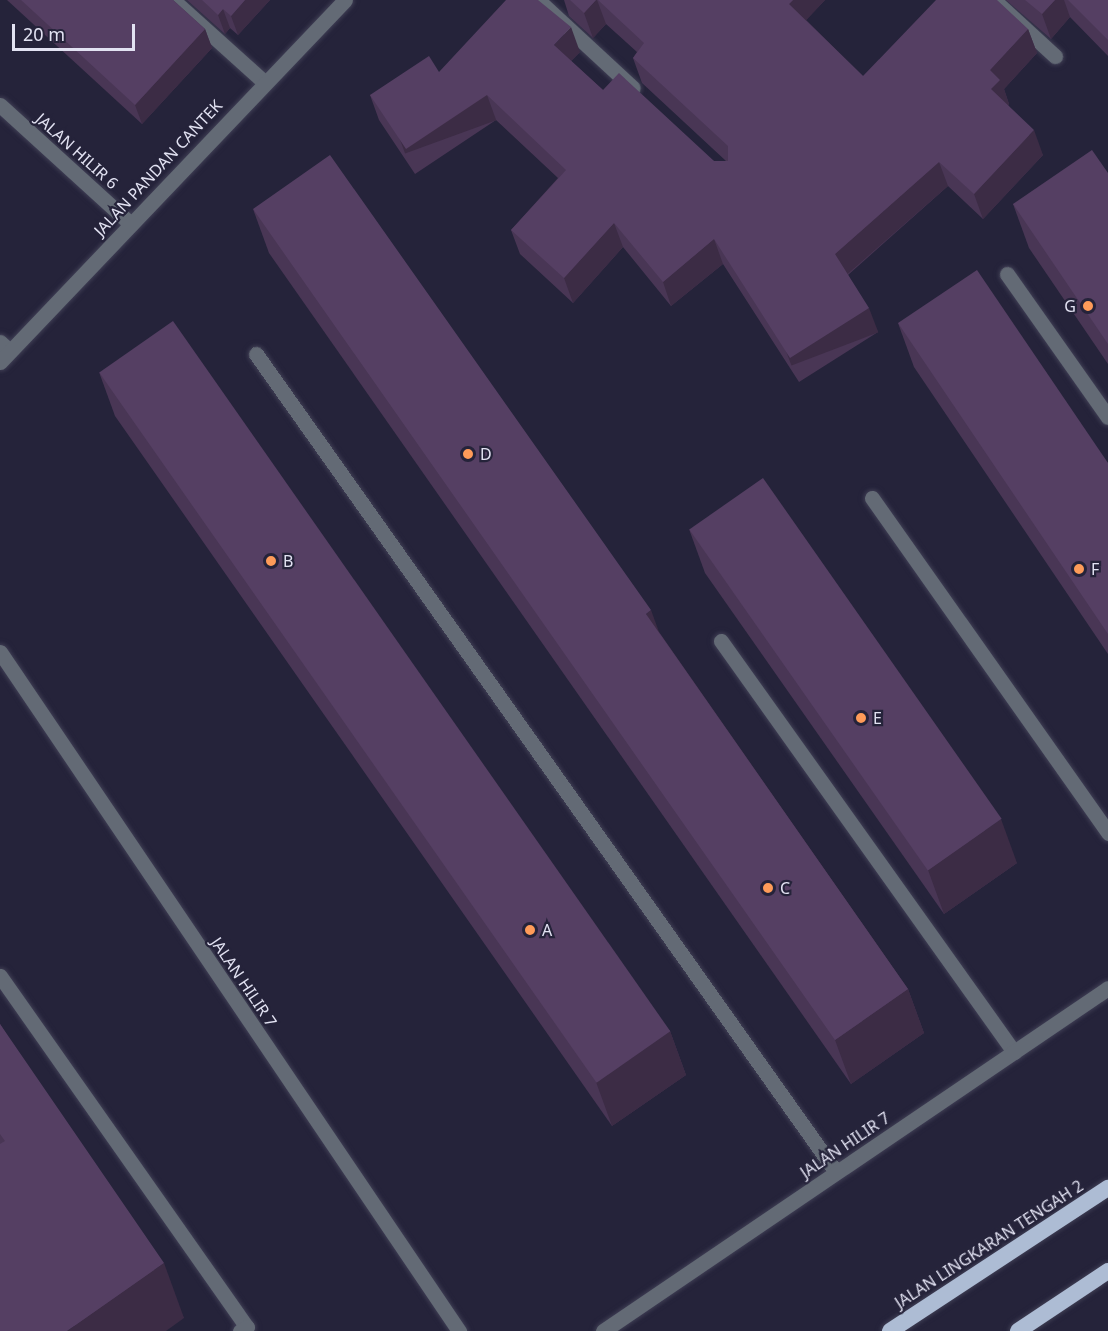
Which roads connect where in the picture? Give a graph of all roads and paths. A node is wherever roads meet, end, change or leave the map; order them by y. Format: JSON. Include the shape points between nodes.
{"nodes":[{"id":1,"x":173,"y":0,"type":"edge"},
{"id":2,"x":345,"y":0,"type":"edge"},
{"id":3,"x":538,"y":0,"type":"edge"},
{"id":4,"x":994,"y":0,"type":"edge"},
{"id":5,"x":1054,"y":57,"type":"dead end"},
{"id":6,"x":264,"y":82,"type":"junction"},
{"id":7,"x":643,"y":97,"type":"edge"},
{"id":8,"x":0,"y":105,"type":"edge"},
{"id":9,"x":131,"y":224,"type":"junction"},
{"id":10,"x":1007,"y":274,"type":"dead end"},
{"id":11,"x":3,"y":352,"type":"edge"},
{"id":12,"x":256,"y":354,"type":"dead end"},
{"id":13,"x":1108,"y":417,"type":"edge"},
{"id":14,"x":872,"y":498,"type":"dead end"},
{"id":15,"x":721,"y":640,"type":"dead end"},
{"id":16,"x":0,"y":652,"type":"edge"},
{"id":17,"x":1108,"y":833,"type":"edge"},
{"id":18,"x":0,"y":976,"type":"edge"},
{"id":19,"x":1108,"y":988,"type":"edge"},
{"id":20,"x":1014,"y":1052,"type":"junction"},
{"id":21,"x":836,"y":1173,"type":"junction"},
{"id":22,"x":1108,"y":1188,"type":"edge"},
{"id":23,"x":1108,"y":1271,"type":"edge"},
{"id":24,"x":240,"y":1331,"type":"edge"},
{"id":25,"x":459,"y":1331,"type":"edge"},
{"id":26,"x":603,"y":1331,"type":"edge"},
{"id":27,"x":890,"y":1331,"type":"edge"},
{"id":28,"x":1018,"y":1331,"type":"edge"}],
"edges":[{"from":1,"to":6,"type":"street"},
{"from":2,"to":6,"type":"street","name":"JALAN PANDAN CANTEK"},
{"from":3,"to":7,"type":"street"},
{"from":4,"to":5,"type":"street"},
{"from":6,"to":9,"type":"street","name":"JALAN PANDAN CANTEK"},
{"from":8,"to":9,"type":"street","name":"JALAN HILIR 6"},
{"from":9,"to":11,"type":"street","name":"JALAN PANDAN CANTEK"},
{"from":10,"to":13,"type":"street"},
{"from":12,"to":21,"type":"street"},
{"from":14,"to":17,"type":"street"},
{"from":15,"to":20,"type":"street"},
{"from":16,"to":25,"type":"street","name":"JALAN HILIR 7"},
{"from":18,"to":24,"type":"street","via":[[247,1326]]},
{"from":19,"to":20,"type":"street","name":"JALAN HILIR 7"},
{"from":20,"to":21,"type":"street","name":"JALAN HILIR 7"},
{"from":21,"to":26,"type":"street","name":"JALAN HILIR 7"},
{"from":22,"to":27,"type":"highway","name":"JALAN LINGKARAN TENGAH 2"},
{"from":23,"to":28,"type":"highway"}]}
